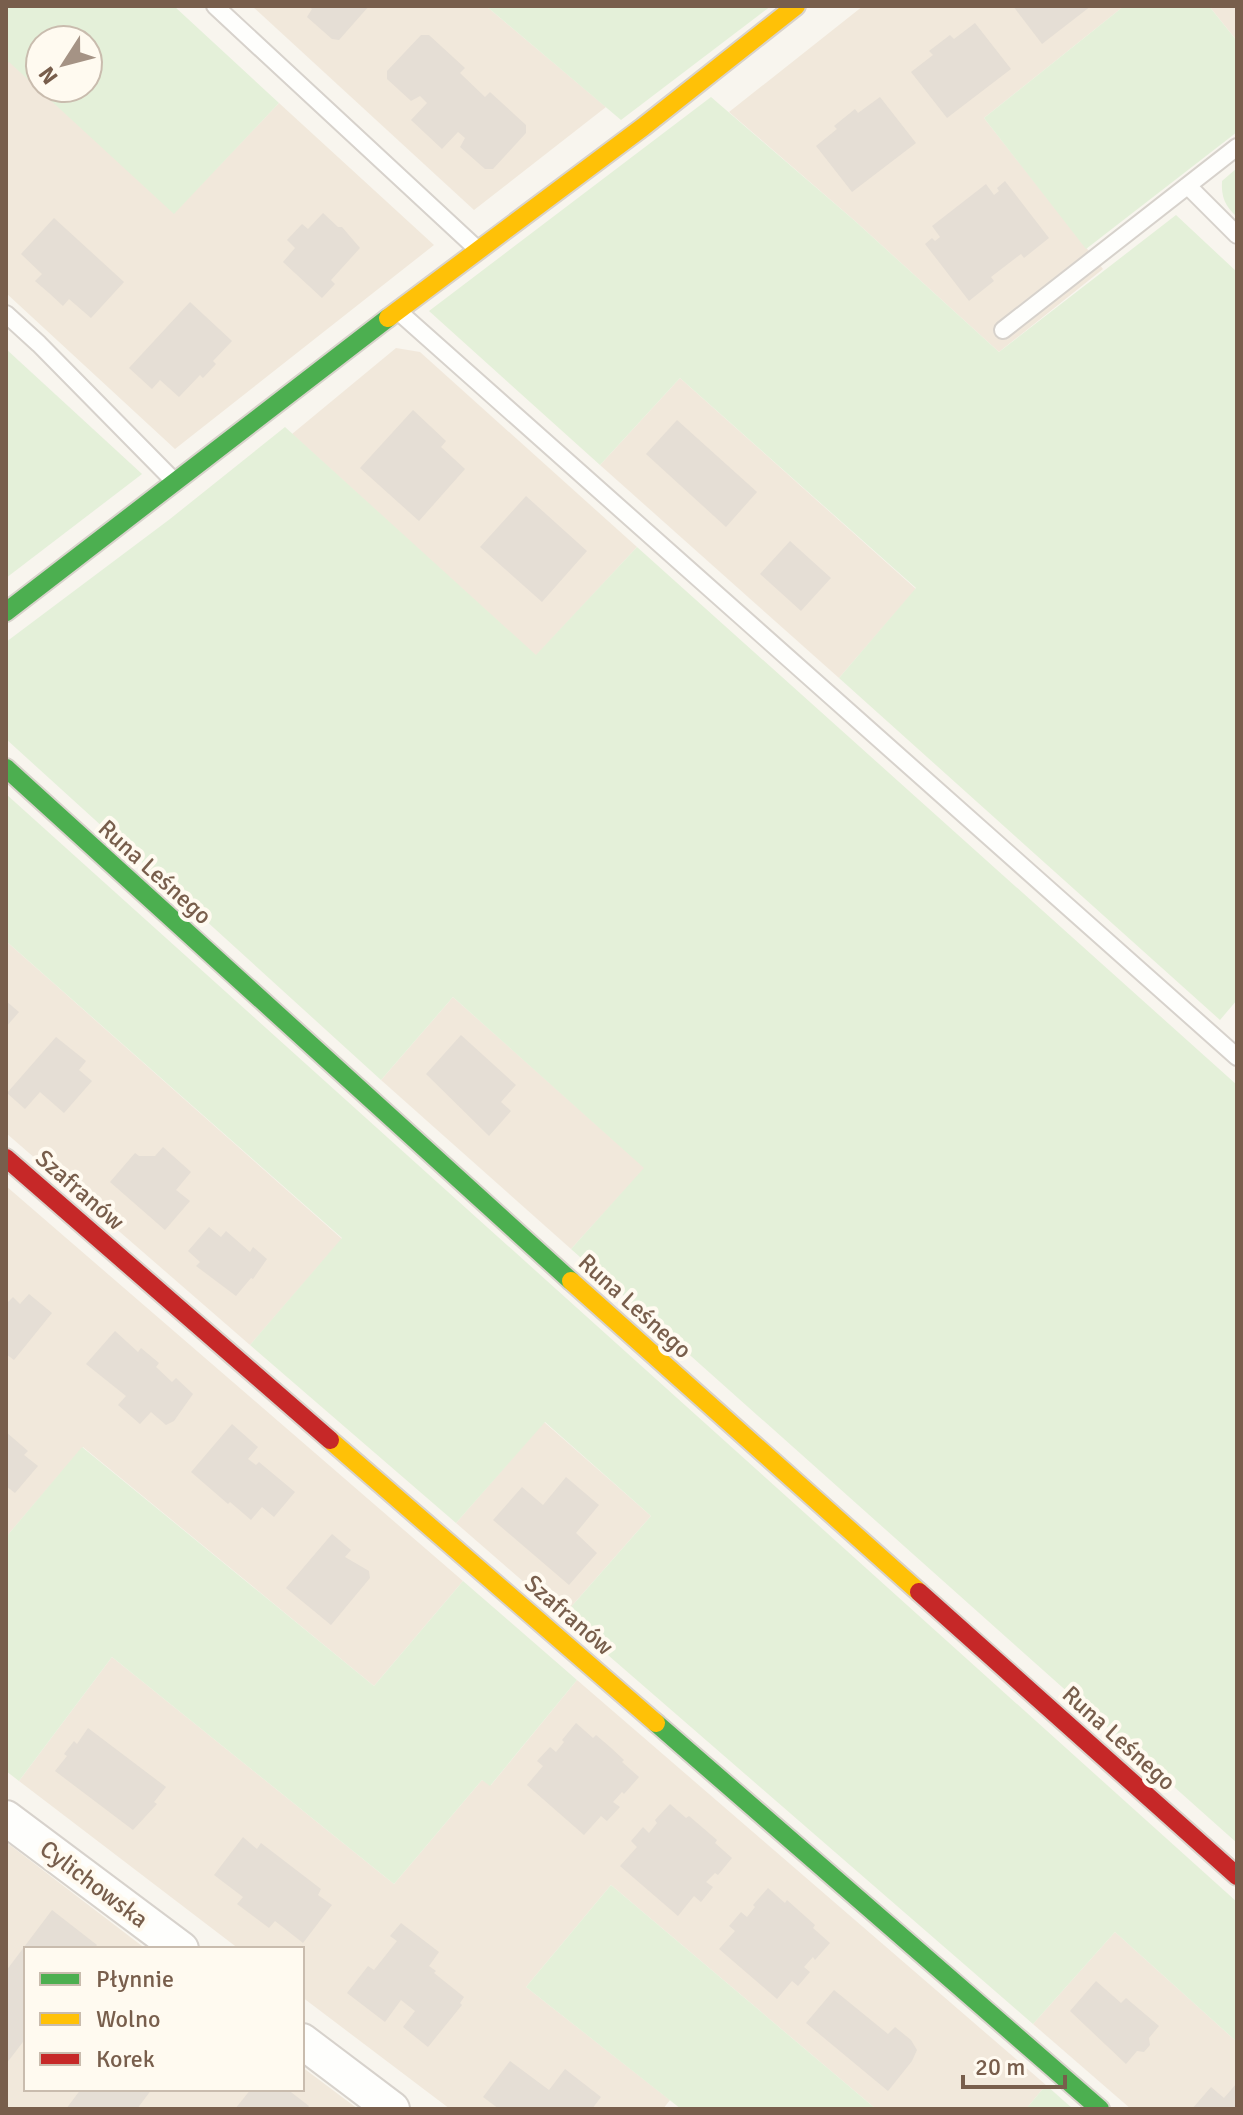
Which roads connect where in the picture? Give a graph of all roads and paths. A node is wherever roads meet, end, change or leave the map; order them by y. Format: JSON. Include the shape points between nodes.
{"nodes":[{"id":1,"x":215,"y":6,"type":"edge"},
{"id":2,"x":796,"y":6,"type":"edge"},
{"id":3,"x":1237,"y":147,"type":"edge"},
{"id":4,"x":1188,"y":186,"type":"junction"},
{"id":5,"x":1237,"y":235,"type":"edge"},
{"id":6,"x":477,"y":249,"type":"junction"},
{"id":7,"x":398,"y":311,"type":"junction"},
{"id":8,"x":6,"y":314,"type":"edge"},
{"id":9,"x":1003,"y":330,"type":"dead end"},
{"id":10,"x":175,"y":482,"type":"junction"},
{"id":11,"x":6,"y":612,"type":"edge"},
{"id":12,"x":6,"y":768,"type":"edge"},
{"id":13,"x":1237,"y":1057,"type":"edge"},
{"id":14,"x":6,"y":1158,"type":"edge"},
{"id":15,"x":6,"y":1818,"type":"edge"},
{"id":16,"x":1237,"y":1876,"type":"edge"},
{"id":17,"x":178,"y":1947,"type":"edge"},
{"id":18,"x":304,"y":2043,"type":"edge"},
{"id":19,"x":392,"y":2109,"type":"edge"},
{"id":20,"x":1100,"y":2109,"type":"edge"}],
"edges":[{"from":1,"to":6,"type":"lane"},
{"from":2,"to":6,"type":"street"},
{"from":3,"to":4,"type":"lane"},
{"from":4,"to":5,"type":"lane"},
{"from":4,"to":9,"type":"lane"},
{"from":6,"to":7,"type":"street"},
{"from":7,"to":10,"type":"street"},
{"from":7,"to":13,"type":"lane"},
{"from":8,"to":10,"type":"lane"},
{"from":10,"to":11,"type":"street"},
{"from":12,"to":16,"type":"street","name":"Runa Leśnego","via":[[403,1131]]},
{"from":14,"to":20,"type":"street","name":"Szafranów"},
{"from":15,"to":17,"type":"street","name":"Cylichowska"},
{"from":18,"to":19,"type":"street"}]}
